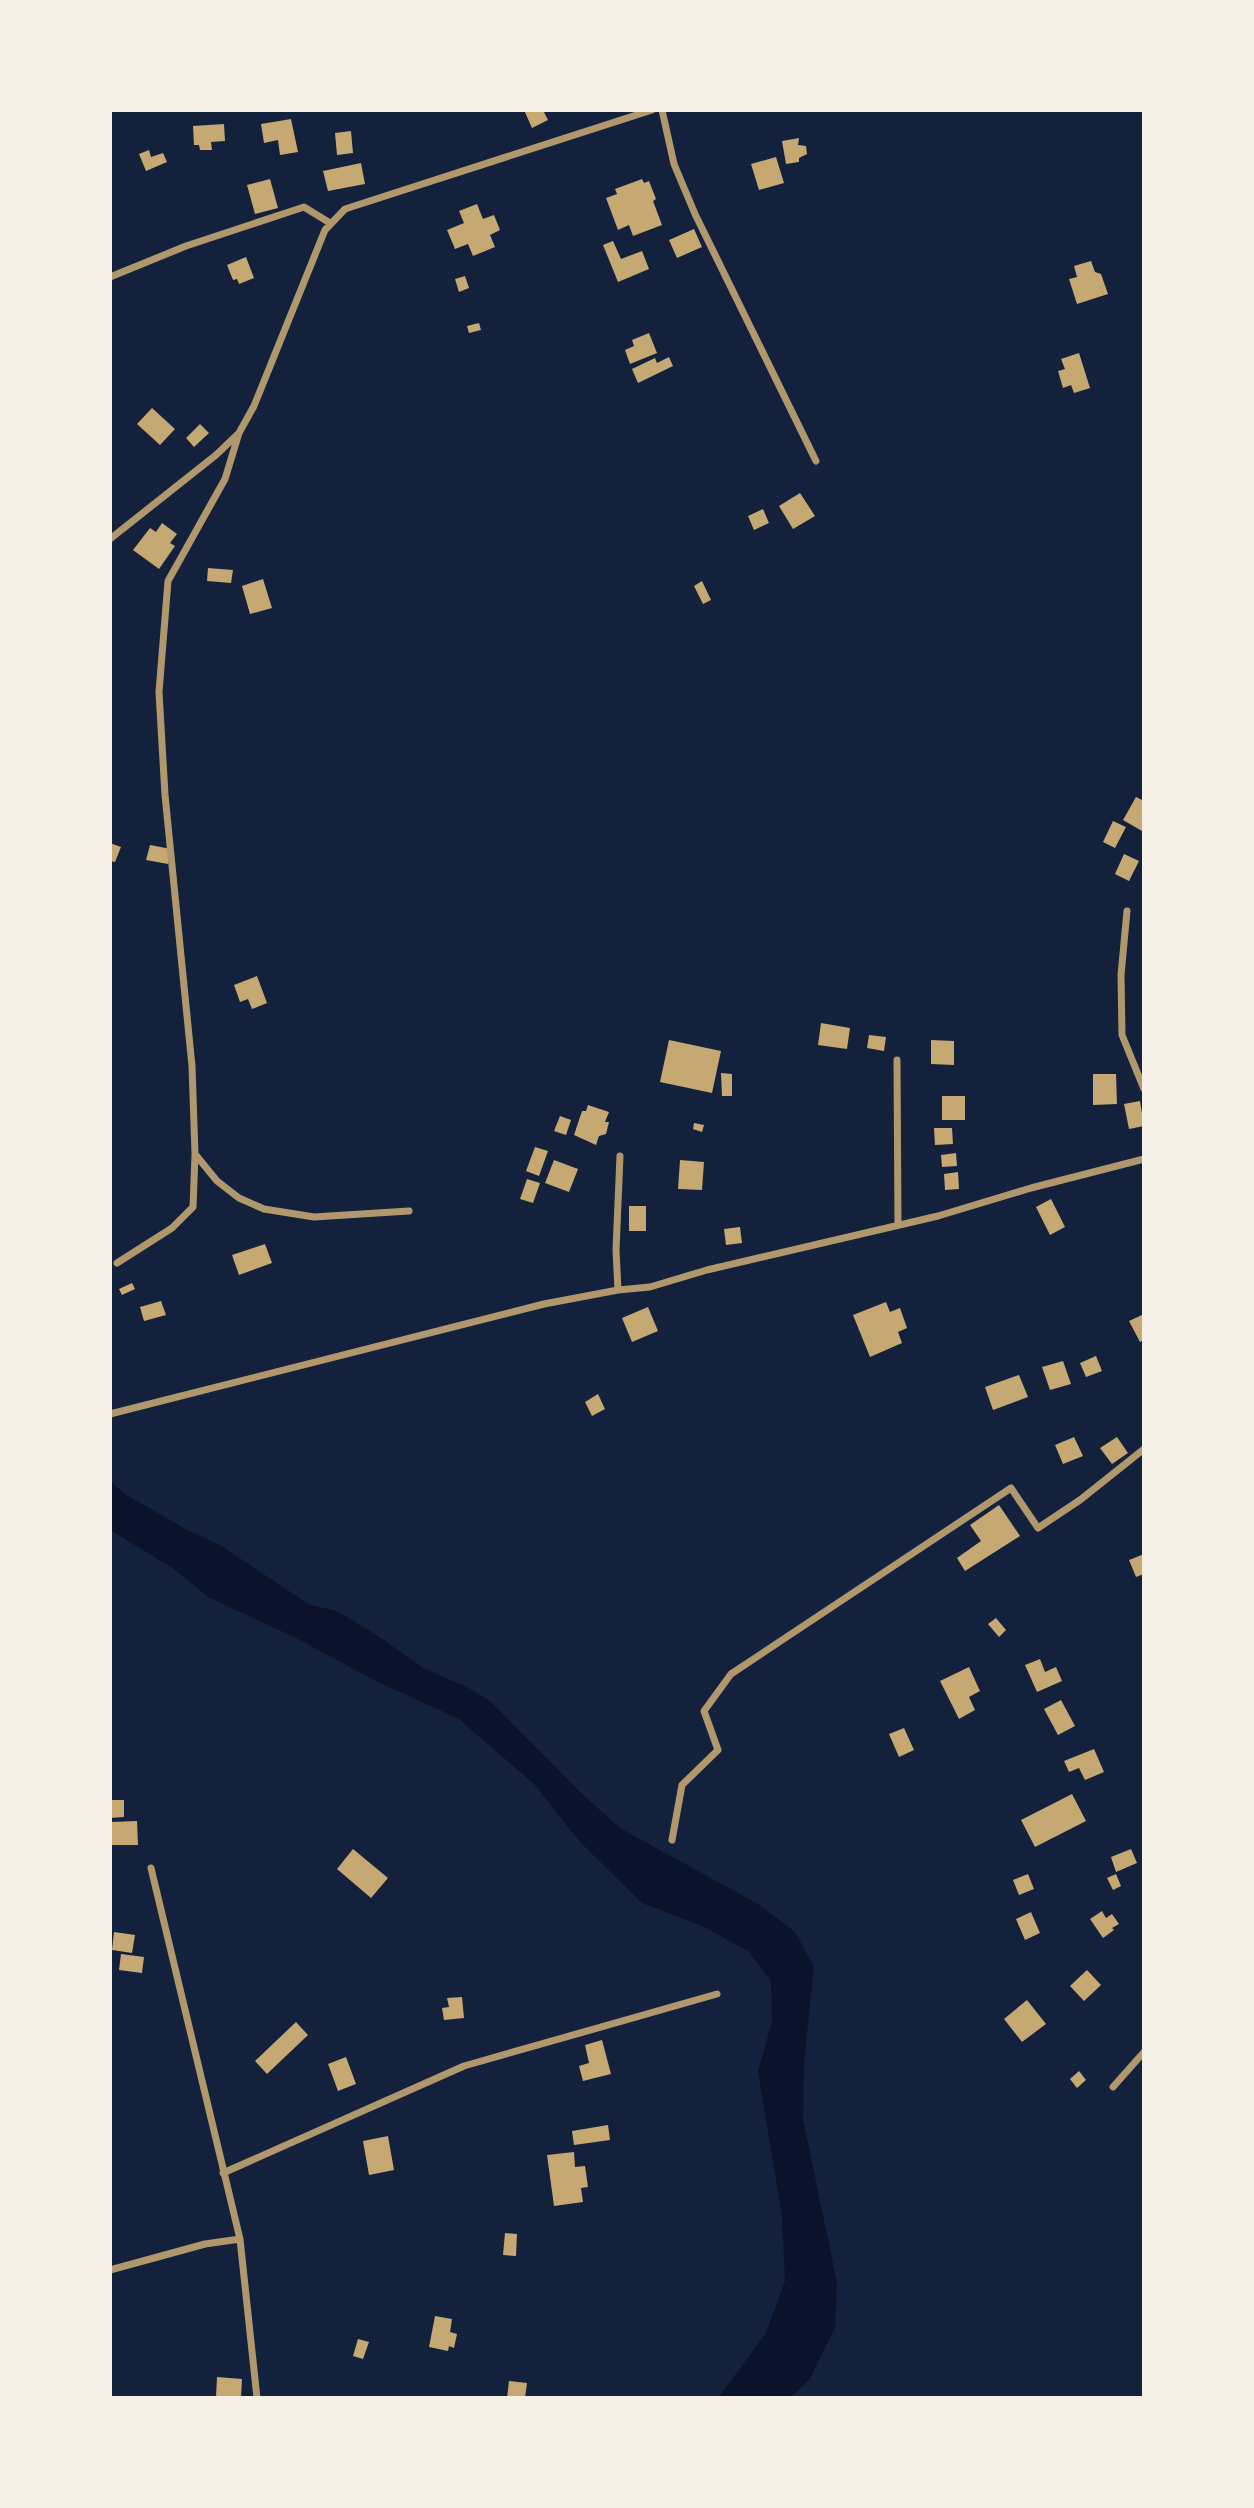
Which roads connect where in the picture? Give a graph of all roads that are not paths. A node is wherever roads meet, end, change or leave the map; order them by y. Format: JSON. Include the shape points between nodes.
{"nodes":[{"id":1,"x":652,"y":110,"type":"edge"},
{"id":2,"x":662,"y":110,"type":"edge"},
{"id":3,"x":330,"y":223,"type":"junction"},
{"id":4,"x":110,"y":277,"type":"edge"},
{"id":5,"x":239,"y":433,"type":"junction"},
{"id":6,"x":816,"y":461,"type":"dead end"},
{"id":7,"x":110,"y":539,"type":"edge"},
{"id":8,"x":1128,"y":911,"type":"dead end"},
{"id":9,"x":897,"y":1060,"type":"dead end"},
{"id":10,"x":1144,"y":1090,"type":"edge"},
{"id":11,"x":195,"y":1154,"type":"junction"},
{"id":12,"x":620,"y":1156,"type":"dead end"},
{"id":13,"x":1144,"y":1159,"type":"edge"},
{"id":14,"x":409,"y":1211,"type":"dead end"},
{"id":15,"x":898,"y":1225,"type":"junction"},
{"id":16,"x":117,"y":1263,"type":"dead end"},
{"id":17,"x":618,"y":1290,"type":"junction"},
{"id":18,"x":110,"y":1415,"type":"edge"},
{"id":19,"x":1144,"y":1449,"type":"edge"},
{"id":20,"x":673,"y":1840,"type":"dead end"},
{"id":21,"x":151,"y":1868,"type":"dead end"},
{"id":22,"x":717,"y":1994,"type":"dead end"},
{"id":23,"x":1144,"y":2052,"type":"edge"},
{"id":24,"x":1113,"y":2087,"type":"dead end"},
{"id":25,"x":223,"y":2173,"type":"junction"},
{"id":26,"x":240,"y":2239,"type":"junction"},
{"id":27,"x":110,"y":2270,"type":"edge"},
{"id":28,"x":257,"y":2398,"type":"edge"}],
"edges":[{"from":1,"to":3,"type":"street","via":[[345,209]]},
{"from":2,"to":6,"type":"street","via":[[674,164],[695,214]]},
{"from":3,"to":4,"type":"street","via":[[304,207]]},
{"from":3,"to":5,"type":"street"},
{"from":5,"to":7,"type":"street"},
{"from":5,"to":11,"type":"street","via":[[225,479],[168,580],[159,692],[192,1066]]},
{"from":8,"to":10,"type":"street","via":[[1121,975],[1122,1035]]},
{"from":9,"to":15,"type":"street"},
{"from":11,"to":14,"type":"street","via":[[217,1181],[264,1209],[314,1217]]},
{"from":11,"to":16,"type":"street","via":[[192,1207],[172,1228]]},
{"from":12,"to":17,"type":"street"},
{"from":13,"to":15,"type":"street"},
{"from":15,"to":17,"type":"street","via":[[650,1287]]},
{"from":17,"to":18,"type":"street","via":[[544,1304]]},
{"from":19,"to":20,"type":"street","via":[[1038,1528],[1010,1488],[731,1674],[704,1711],[718,1750],[682,1785]]},
{"from":21,"to":25,"type":"street"},
{"from":22,"to":25,"type":"street","via":[[464,2066]]},
{"from":23,"to":24,"type":"street"},
{"from":25,"to":26,"type":"street"},
{"from":26,"to":27,"type":"street"},
{"from":26,"to":28,"type":"street"}]}
